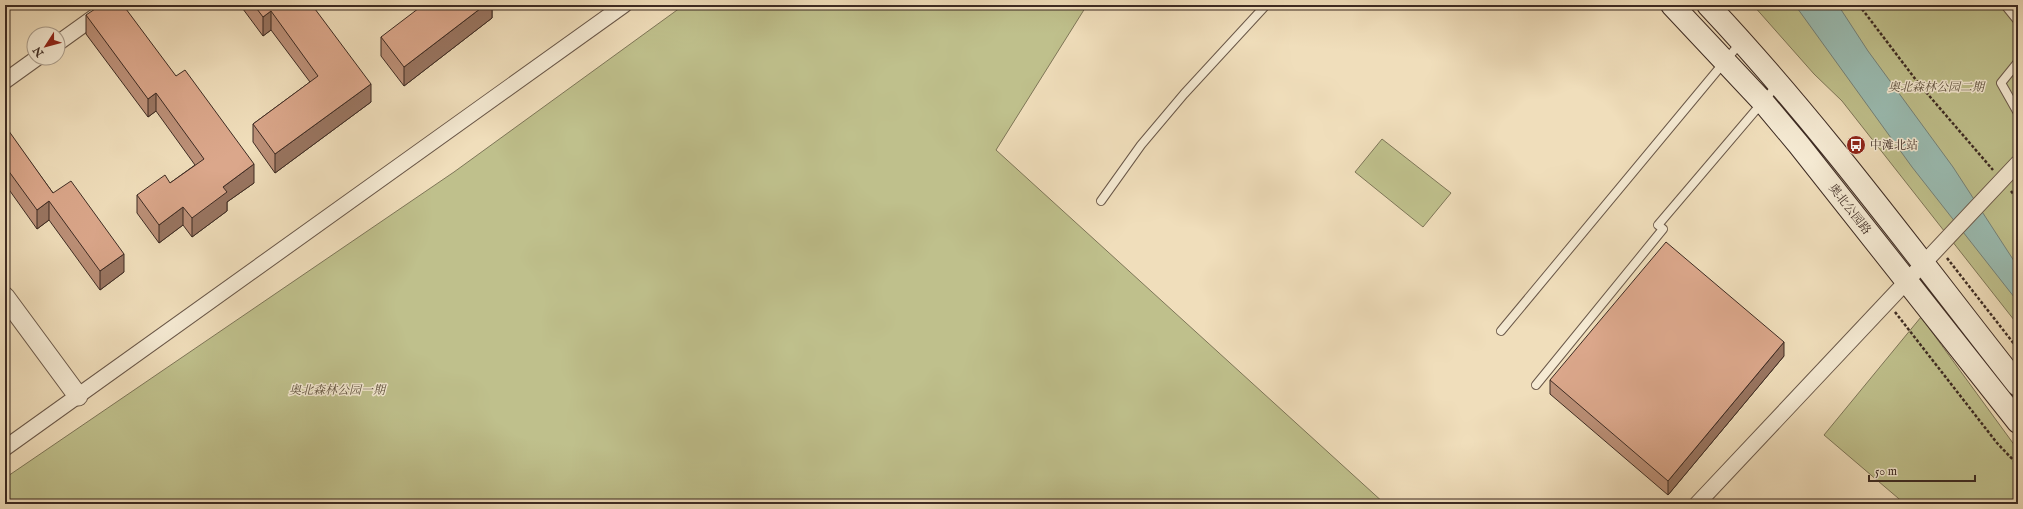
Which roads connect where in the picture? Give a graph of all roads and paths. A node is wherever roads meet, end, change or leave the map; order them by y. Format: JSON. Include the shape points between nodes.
{"nodes":[{"id":1,"x":111,"y":5,"type":"edge"},
{"id":2,"x":624,"y":5,"type":"edge"},
{"id":3,"x":1266,"y":5,"type":"edge"},
{"id":4,"x":1672,"y":5,"type":"edge"},
{"id":5,"x":1708,"y":5,"type":"edge"},
{"id":6,"x":1859,"y":5,"type":"edge"},
{"id":7,"x":2005,"y":5,"type":"edge"},
{"id":8,"x":2018,"y":21,"type":"edge"},
{"id":9,"x":66,"y":37,"type":"edge"},
{"id":10,"x":1742,"y":41,"type":"junction"},
{"id":11,"x":1725,"y":61,"type":"junction"},
{"id":12,"x":2018,"y":62,"type":"edge"},
{"id":13,"x":26,"y":66,"type":"edge"},
{"id":14,"x":5,"y":81,"type":"edge"},
{"id":15,"x":1779,"y":83,"type":"junction"},
{"id":16,"x":1762,"y":102,"type":"junction"},
{"id":17,"x":2018,"y":113,"type":"edge"},
{"id":18,"x":2018,"y":163,"type":"edge"},
{"id":19,"x":2002,"y":180,"type":"junction"},
{"id":20,"x":2018,"y":200,"type":"edge"},
{"id":21,"x":1101,"y":201,"type":"dead end"},
{"id":22,"x":1939,"y":248,"type":"junction"},
{"id":23,"x":1923,"y":265,"type":"junction"},
{"id":24,"x":1907,"y":282,"type":"junction"},
{"id":25,"x":5,"y":297,"type":"edge"},
{"id":26,"x":1888,"y":302,"type":"junction"},
{"id":27,"x":1501,"y":331,"type":"dead end"},
{"id":28,"x":2018,"y":349,"type":"edge"},
{"id":29,"x":1536,"y":385,"type":"dead end"},
{"id":30,"x":2018,"y":385,"type":"edge"},
{"id":31,"x":78,"y":396,"type":"junction"},
{"id":32,"x":2018,"y":422,"type":"edge"},
{"id":33,"x":5,"y":448,"type":"edge"},
{"id":34,"x":2018,"y":465,"type":"edge"},
{"id":35,"x":1697,"y":504,"type":"edge"}],
"edges":[{"from":1,"to":9,"type":"street"},
{"from":2,"to":31,"type":"street"},
{"from":3,"to":21,"type":"lane","via":[[1141,145]]},
{"from":4,"to":11,"type":"main road","name":"奥北公园路"},
{"from":5,"to":10,"type":"main road","name":"奥北公园路"},
{"from":6,"to":19,"type":"path","via":[[1919,84]]},
{"from":7,"to":8,"type":"lane"},
{"from":10,"to":11,"type":"lane"},
{"from":10,"to":15,"type":"main road","name":"奥北公园路"},
{"from":11,"to":16,"type":"main road","name":"奥北公园路"},
{"from":11,"to":27,"type":"lane"},
{"from":12,"to":17,"type":"lane","via":[[2001,83]]},
{"from":13,"to":14,"type":"street"},
{"from":15,"to":16,"type":"lane"},
{"from":15,"to":23,"type":"main road","name":"奥北公园路"},
{"from":16,"to":24,"type":"main road","name":"奥北公园路"},
{"from":16,"to":29,"type":"lane","via":[[1658,225],[1664,229]]},
{"from":18,"to":19,"type":"street"},
{"from":19,"to":20,"type":"path"},
{"from":19,"to":22,"type":"street"},
{"from":22,"to":23,"type":"street"},
{"from":22,"to":28,"type":"path"},
{"from":23,"to":24,"type":"street"},
{"from":23,"to":30,"type":"main road","name":"奥北公园路"},
{"from":24,"to":26,"type":"street"},
{"from":24,"to":32,"type":"main road","name":"奥北公园路"},
{"from":25,"to":31,"type":"street"},
{"from":26,"to":34,"type":"path","via":[[1997,443]]},
{"from":26,"to":35,"type":"street"},
{"from":31,"to":33,"type":"street"}]}
